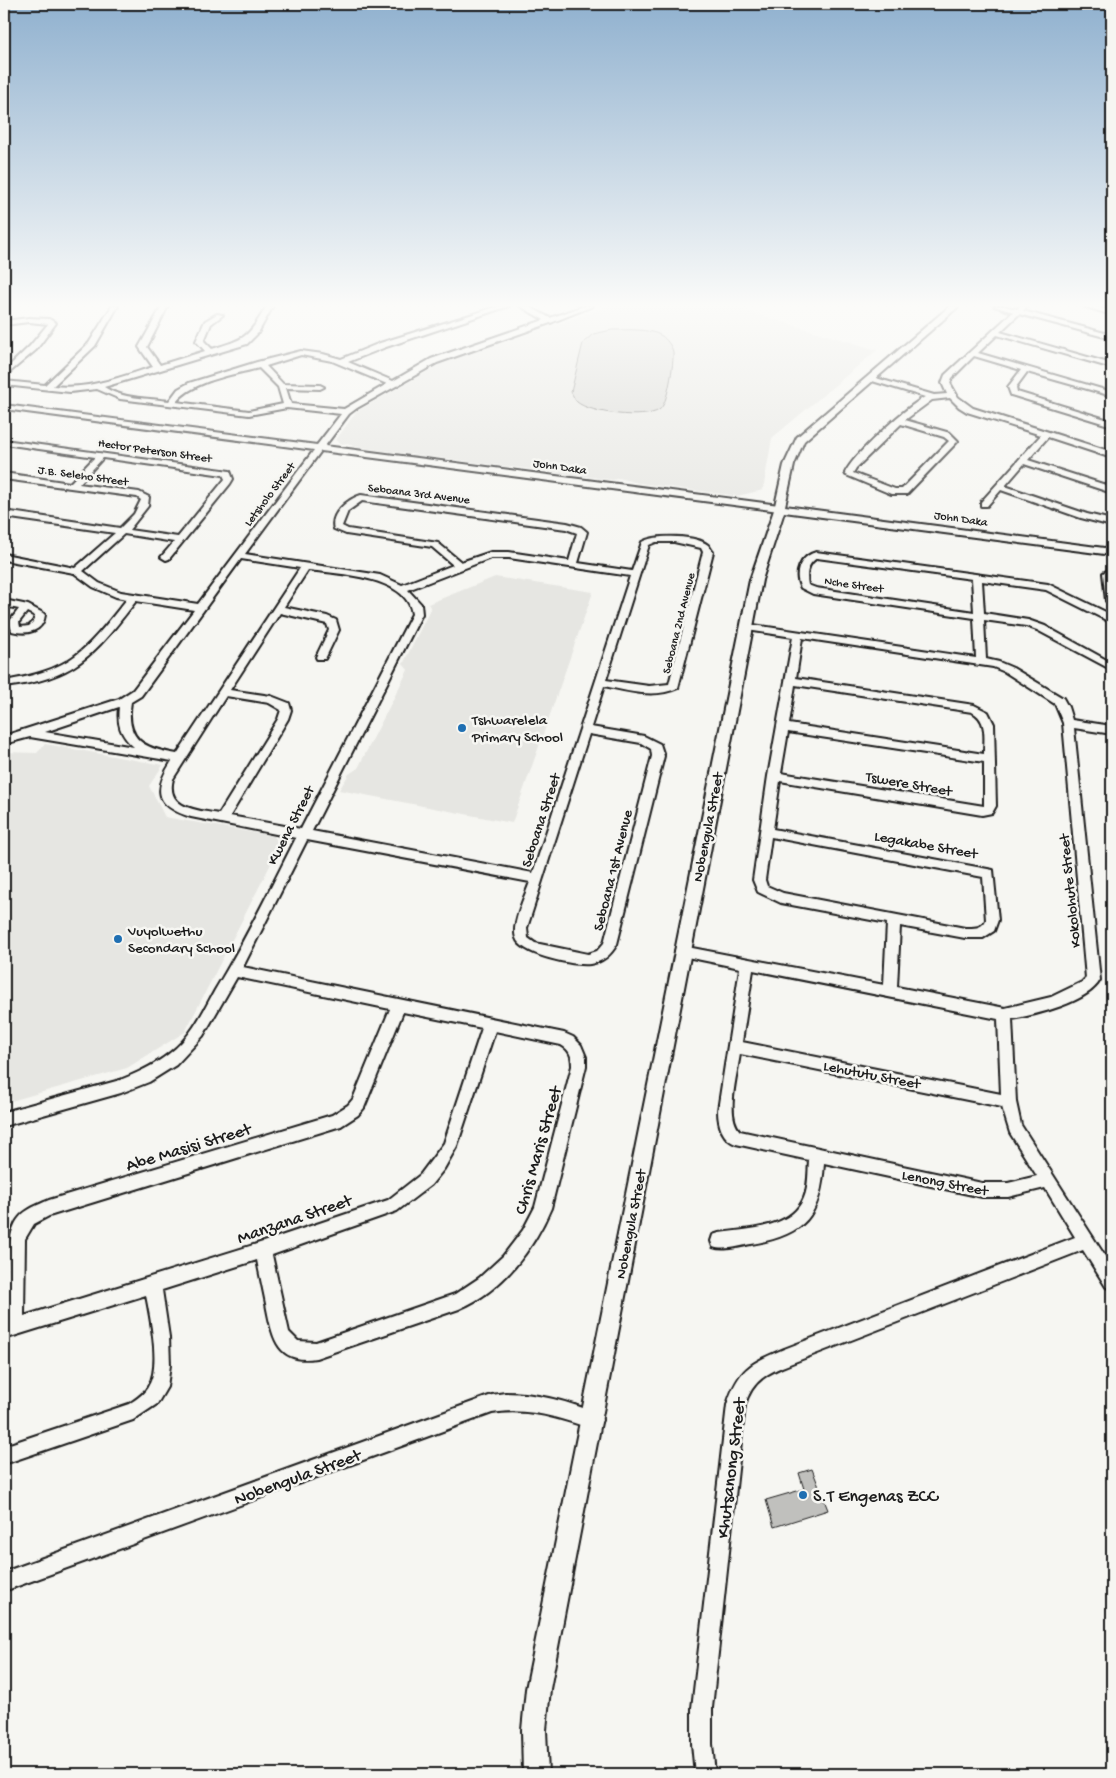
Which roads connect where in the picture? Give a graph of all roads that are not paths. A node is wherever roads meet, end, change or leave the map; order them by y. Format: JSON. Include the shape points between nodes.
{"nodes":[{"id":1,"x":58,"y":389,"type":"edge"},
{"id":2,"x":77,"y":389,"type":"edge"},
{"id":3,"x":102,"y":389,"type":"edge"},
{"id":4,"x":185,"y":389,"type":"edge"},
{"id":5,"x":284,"y":389,"type":"edge"},
{"id":6,"x":382,"y":389,"type":"edge"},
{"id":7,"x":859,"y":389,"type":"edge"},
{"id":8,"x":908,"y":389,"type":"edge"},
{"id":9,"x":949,"y":389,"type":"edge"},
{"id":10,"x":1013,"y":389,"type":"edge"},
{"id":11,"x":1095,"y":389,"type":"edge"},
{"id":12,"x":1112,"y":394,"type":"edge"},
{"id":13,"x":952,"y":396,"type":"junction"},
{"id":14,"x":934,"y":397,"type":"junction"},
{"id":15,"x":171,"y":403,"type":"junction"},
{"id":16,"x":287,"y":406,"type":"junction"},
{"id":17,"x":4,"y":407,"type":"edge"},
{"id":18,"x":346,"y":412,"type":"junction"},
{"id":19,"x":900,"y":421,"type":"junction"},
{"id":20,"x":1112,"y":424,"type":"edge"},
{"id":21,"x":1046,"y":434,"type":"junction"},
{"id":22,"x":4,"y":442,"type":"edge"},
{"id":23,"x":1112,"y":443,"type":"edge"},
{"id":24,"x":319,"y":448,"type":"junction"},
{"id":25,"x":1108,"y":454,"type":"edge"},
{"id":26,"x":102,"y":455,"type":"junction"},
{"id":27,"x":1023,"y":461,"type":"junction"},
{"id":28,"x":4,"y":476,"type":"edge"},
{"id":29,"x":72,"y":486,"type":"junction"},
{"id":30,"x":999,"y":487,"type":"junction"},
{"id":31,"x":1112,"y":490,"type":"edge"},
{"id":32,"x":984,"y":504,"type":"dead end"},
{"id":33,"x":779,"y":508,"type":"junction"},
{"id":34,"x":4,"y":514,"type":"edge"},
{"id":35,"x":1112,"y":523,"type":"edge"},
{"id":36,"x":122,"y":531,"type":"junction"},
{"id":37,"x":652,"y":539,"type":"joint"},
{"id":38,"x":181,"y":540,"type":"junction"},
{"id":39,"x":1112,"y":552,"type":"edge"},
{"id":40,"x":239,"y":556,"type":"junction"},
{"id":41,"x":166,"y":557,"type":"dead end"},
{"id":42,"x":4,"y":558,"type":"edge"},
{"id":43,"x":573,"y":564,"type":"junction"},
{"id":44,"x":459,"y":565,"type":"junction"},
{"id":45,"x":306,"y":566,"type":"junction"},
{"id":46,"x":77,"y":571,"type":"junction"},
{"id":47,"x":1112,"y":571,"type":"edge"},
{"id":48,"x":635,"y":574,"type":"junction"},
{"id":49,"x":977,"y":578,"type":"junction"},
{"id":50,"x":402,"y":588,"type":"junction"},
{"id":51,"x":132,"y":599,"type":"junction"},
{"id":52,"x":1112,"y":600,"type":"edge"},
{"id":53,"x":4,"y":603,"type":"edge"},
{"id":54,"x":25,"y":607,"type":"dead end"},
{"id":55,"x":202,"y":608,"type":"junction"},
{"id":56,"x":278,"y":609,"type":"junction"},
{"id":57,"x":1097,"y":612,"type":"junction"},
{"id":58,"x":979,"y":615,"type":"junction"},
{"id":59,"x":1112,"y":619,"type":"edge"},
{"id":60,"x":748,"y":626,"type":"junction"},
{"id":61,"x":798,"y":635,"type":"junction"},
{"id":62,"x":321,"y":657,"type":"dead end"},
{"id":63,"x":981,"y":661,"type":"junction"},
{"id":64,"x":1112,"y":667,"type":"edge"},
{"id":65,"x":791,"y":681,"type":"junction"},
{"id":66,"x":602,"y":682,"type":"junction"},
{"id":67,"x":4,"y":684,"type":"edge"},
{"id":68,"x":223,"y":692,"type":"junction"},
{"id":69,"x":126,"y":700,"type":"junction"},
{"id":70,"x":1068,"y":723,"type":"junction"},
{"id":71,"x":783,"y":726,"type":"junction"},
{"id":72,"x":586,"y":730,"type":"junction"},
{"id":73,"x":1112,"y":730,"type":"edge"},
{"id":74,"x":31,"y":733,"type":"junction"},
{"id":75,"x":4,"y":740,"type":"edge"},
{"id":76,"x":150,"y":754,"type":"junction"},
{"id":77,"x":179,"y":758,"type":"junction"},
{"id":78,"x":988,"y":759,"type":"junction"},
{"id":79,"x":774,"y":776,"type":"junction"},
{"id":80,"x":222,"y":819,"type":"junction"},
{"id":81,"x":766,"y":832,"type":"junction"},
{"id":82,"x":304,"y":834,"type":"junction"},
{"id":83,"x":538,"y":879,"type":"junction"},
{"id":84,"x":894,"y":921,"type":"junction"},
{"id":85,"x":682,"y":951,"type":"junction"},
{"id":86,"x":747,"y":963,"type":"junction"},
{"id":87,"x":234,"y":971,"type":"junction"},
{"id":88,"x":890,"y":993,"type":"junction"},
{"id":89,"x":399,"y":1004,"type":"junction"},
{"id":90,"x":1005,"y":1014,"type":"junction"},
{"id":91,"x":491,"y":1023,"type":"junction"},
{"id":92,"x":734,"y":1047,"type":"junction"},
{"id":93,"x":1009,"y":1102,"type":"junction"},
{"id":94,"x":4,"y":1119,"type":"edge"},
{"id":95,"x":817,"y":1155,"type":"junction"},
{"id":96,"x":1048,"y":1180,"type":"junction"},
{"id":97,"x":719,"y":1241,"type":"dead end"},
{"id":98,"x":1086,"y":1241,"type":"junction"},
{"id":99,"x":264,"y":1250,"type":"junction"},
{"id":100,"x":1112,"y":1281,"type":"edge"},
{"id":101,"x":153,"y":1284,"type":"junction"},
{"id":102,"x":10,"y":1329,"type":"edge"},
{"id":103,"x":593,"y":1420,"type":"junction"},
{"id":104,"x":4,"y":1455,"type":"edge"},
{"id":105,"x":4,"y":1582,"type":"edge"},
{"id":106,"x":535,"y":1774,"type":"edge"},
{"id":107,"x":705,"y":1774,"type":"edge"}],
"edges":[{"from":1,"to":2,"type":"street"},
{"from":3,"to":15,"type":"street","via":[[120,397]]},
{"from":4,"to":15,"type":"street"},
{"from":5,"to":16,"type":"street"},
{"from":6,"to":18,"type":"street","name":"Letsholo Street"},
{"from":7,"to":33,"type":"street","name":"Nobengula Street","via":[[800,439],[787,473]]},
{"from":8,"to":14,"type":"street"},
{"from":9,"to":13,"type":"street"},
{"from":10,"to":20,"type":"street","via":[[1014,393]]},
{"from":11,"to":12,"type":"street"},
{"from":13,"to":14,"type":"street"},
{"from":13,"to":21,"type":"street","via":[[970,410]]},
{"from":14,"to":19,"type":"street","via":[[923,401]]},
{"from":15,"to":16,"type":"street","via":[[249,413]]},
{"from":16,"to":18,"type":"street"},
{"from":17,"to":24,"type":"street","name":"John Daka"},
{"from":18,"to":24,"type":"street","name":"Letsholo Street"},
{"from":19,"to":19,"type":"street","via":[[852,467],[850,475],[894,492],[904,492],[954,441],[947,435]]},
{"from":21,"to":25,"type":"street"},
{"from":21,"to":27,"type":"street"},
{"from":22,"to":26,"type":"street","name":"Hector Peterson Street"},
{"from":23,"to":25,"type":"street"},
{"from":24,"to":33,"type":"street","name":"John Daka"},
{"from":24,"to":40,"type":"street","name":"Letsholo Street"},
{"from":26,"to":29,"type":"street"},
{"from":26,"to":38,"type":"street","name":"Hector Peterson Street","via":[[227,473],[227,482]]},
{"from":27,"to":30,"type":"street"},
{"from":27,"to":31,"type":"street"},
{"from":28,"to":29,"type":"street","name":"J.B. Seleho Street"},
{"from":29,"to":36,"type":"street","name":"J.B. Seleho Street","via":[[143,497],[146,500],[144,507]]},
{"from":30,"to":32,"type":"street"},
{"from":30,"to":35,"type":"street"},
{"from":33,"to":39,"type":"street","name":"John Daka"},
{"from":33,"to":60,"type":"street","name":"Nobengula Street","via":[[756,580]]},
{"from":34,"to":36,"type":"street"},
{"from":36,"to":38,"type":"street"},
{"from":36,"to":46,"type":"street","name":"J.B. Seleho Street"},
{"from":37,"to":48,"type":"street","name":"Seboana Street","via":[[645,544]]},
{"from":37,"to":66,"type":"street","name":"Seboana 2nd Avenue","via":[[698,544],[708,552],[676,681],[670,688],[662,690]]},
{"from":38,"to":41,"type":"street","name":"Hector Peterson Street"},
{"from":40,"to":45,"type":"street","name":"Kwena Street"},
{"from":40,"to":55,"type":"street","name":"Letsholo Street"},
{"from":42,"to":46,"type":"street"},
{"from":43,"to":44,"type":"street","via":[[499,554]]},
{"from":43,"to":44,"type":"street","name":"Seboana 3rd Avenue","via":[[582,532],[566,526],[361,498],[350,503],[337,522],[337,527],[342,530],[435,545]]},
{"from":43,"to":48,"type":"street"},
{"from":44,"to":50,"type":"street"},
{"from":45,"to":50,"type":"street","name":"Kwena Street","via":[[380,578]]},
{"from":45,"to":56,"type":"street"},
{"from":46,"to":51,"type":"street","via":[[108,592]]},
{"from":47,"to":52,"type":"street","via":[[1108,573]]},
{"from":48,"to":66,"type":"street","name":"Seboana Street"},
{"from":49,"to":57,"type":"street","name":"Nche Street","via":[[1048,588]]},
{"from":49,"to":58,"type":"street"},
{"from":49,"to":58,"type":"street","name":"Nche Street","via":[[816,555],[805,562],[803,582],[814,591]]},
{"from":50,"to":82,"type":"street","name":"Kwena Street","via":[[416,604],[414,622]]},
{"from":51,"to":55,"type":"street"},
{"from":51,"to":67,"type":"street","via":[[80,659],[53,672]]},
{"from":52,"to":57,"type":"street"},
{"from":53,"to":54,"type":"street"},
{"from":55,"to":69,"type":"street","name":"Letsholo Street","via":[[141,688]]},
{"from":56,"to":62,"type":"street","via":[[332,622],[334,630]]},
{"from":56,"to":68,"type":"street"},
{"from":57,"to":59,"type":"street","name":"Nche Street"},
{"from":58,"to":63,"type":"street"},
{"from":58,"to":64,"type":"street","name":"Nche Street","via":[[1035,625]]},
{"from":60,"to":61,"type":"street","name":"Kokolohute Street"},
{"from":60,"to":85,"type":"street","name":"Nobengula Street"},
{"from":61,"to":63,"type":"street","name":"Kokolohute Street"},
{"from":61,"to":65,"type":"street","name":"Legakabe Street"},
{"from":63,"to":70,"type":"street","name":"Kokolohute Street","via":[[1009,670],[1055,698],[1063,707]]},
{"from":65,"to":71,"type":"street","name":"Legakabe Street"},
{"from":65,"to":78,"type":"street","name":"Tswere Street","via":[[974,709],[988,719]]},
{"from":66,"to":72,"type":"street","name":"Seboana Street"},
{"from":68,"to":77,"type":"street"},
{"from":68,"to":80,"type":"street","via":[[272,700],[285,706],[286,710]]},
{"from":69,"to":74,"type":"street","name":"Letsholo Street"},
{"from":69,"to":76,"type":"street","via":[[124,727],[130,738]]},
{"from":70,"to":73,"type":"street"},
{"from":70,"to":90,"type":"street","name":"Kokolohute Street","via":[[1093,980],[1083,990],[1028,1010]]},
{"from":71,"to":78,"type":"street"},
{"from":71,"to":79,"type":"street","name":"Legakabe Street"},
{"from":72,"to":83,"type":"street","name":"Seboana Street"},
{"from":72,"to":83,"type":"street","name":"Seboana 1st Avenue","via":[[644,740],[658,752],[610,944],[603,954],[588,959],[526,944],[521,928]]},
{"from":74,"to":75,"type":"street","name":"Letsholo Street"},
{"from":74,"to":76,"type":"street"},
{"from":76,"to":77,"type":"street"},
{"from":77,"to":80,"type":"street","name":"Seboana Street","via":[[165,782],[165,792],[171,804],[183,811]]},
{"from":78,"to":79,"type":"street","name":"Tswere Street","via":[[990,806],[986,811]]},
{"from":79,"to":81,"type":"street","name":"Legakabe Street"},
{"from":80,"to":82,"type":"street","name":"Seboana Street"},
{"from":81,"to":84,"type":"street","name":"Legakabe Street","via":[[759,880],[762,889],[781,898]]},
{"from":81,"to":84,"type":"street","name":"Legakabe Street","via":[[989,873],[992,920],[983,932],[965,933]]},
{"from":82,"to":83,"type":"street","name":"Seboana Street"},
{"from":82,"to":87,"type":"street","name":"Kwena Street"},
{"from":84,"to":88,"type":"street"},
{"from":85,"to":86,"type":"street","name":"Kokolohute Street"},
{"from":85,"to":103,"type":"street","name":"Nobengula Street"},
{"from":86,"to":88,"type":"street","name":"Kokolohute Street"},
{"from":86,"to":92,"type":"street","name":"Lenong Street"},
{"from":87,"to":89,"type":"street","name":"Chris Maris Street"},
{"from":87,"to":94,"type":"street","name":"Kwena Street","via":[[198,1032],[171,1061],[156,1071],[121,1086]]},
{"from":88,"to":90,"type":"street","name":"Kokolohute Street"},
{"from":89,"to":91,"type":"street","name":"Chris Maris Street"},
{"from":89,"to":102,"type":"street","name":"Abe Masisi Street","via":[[359,1103],[336,1121],[30,1216],[17,1239]]},
{"from":90,"to":93,"type":"street"},
{"from":91,"to":99,"type":"street","name":"Manzana Street","via":[[450,1146],[426,1178],[392,1206]]},
{"from":91,"to":99,"type":"street","name":"Chris Maris Street","via":[[564,1039],[576,1048],[580,1060],[537,1223],[489,1281],[459,1301],[304,1352],[294,1350],[281,1336]]},
{"from":92,"to":93,"type":"street","name":"Lehututu Street"},
{"from":92,"to":95,"type":"street","name":"Lenong Street","via":[[725,1110],[728,1130],[746,1140]]},
{"from":93,"to":96,"type":"street","via":[[1015,1128]]},
{"from":95,"to":96,"type":"street","name":"Lenong Street","via":[[996,1192],[1016,1190]]},
{"from":95,"to":97,"type":"street","via":[[813,1196],[801,1219],[760,1235]]},
{"from":96,"to":98,"type":"street"},
{"from":98,"to":100,"type":"street"},
{"from":98,"to":107,"type":"street","name":"Khutsanong Street","via":[[790,1355],[760,1369],[740,1388],[702,1708]]},
{"from":99,"to":101,"type":"street","name":"Manzana Street"},
{"from":101,"to":102,"type":"street","name":"Manzana Street"},
{"from":101,"to":104,"type":"street","via":[[162,1369],[158,1388],[150,1399],[132,1410]]},
{"from":103,"to":105,"type":"street","name":"Nobengula Street","via":[[523,1401],[492,1404]]},
{"from":103,"to":106,"type":"street","name":"Nobengula Street","via":[[538,1689],[534,1730]]}]}
